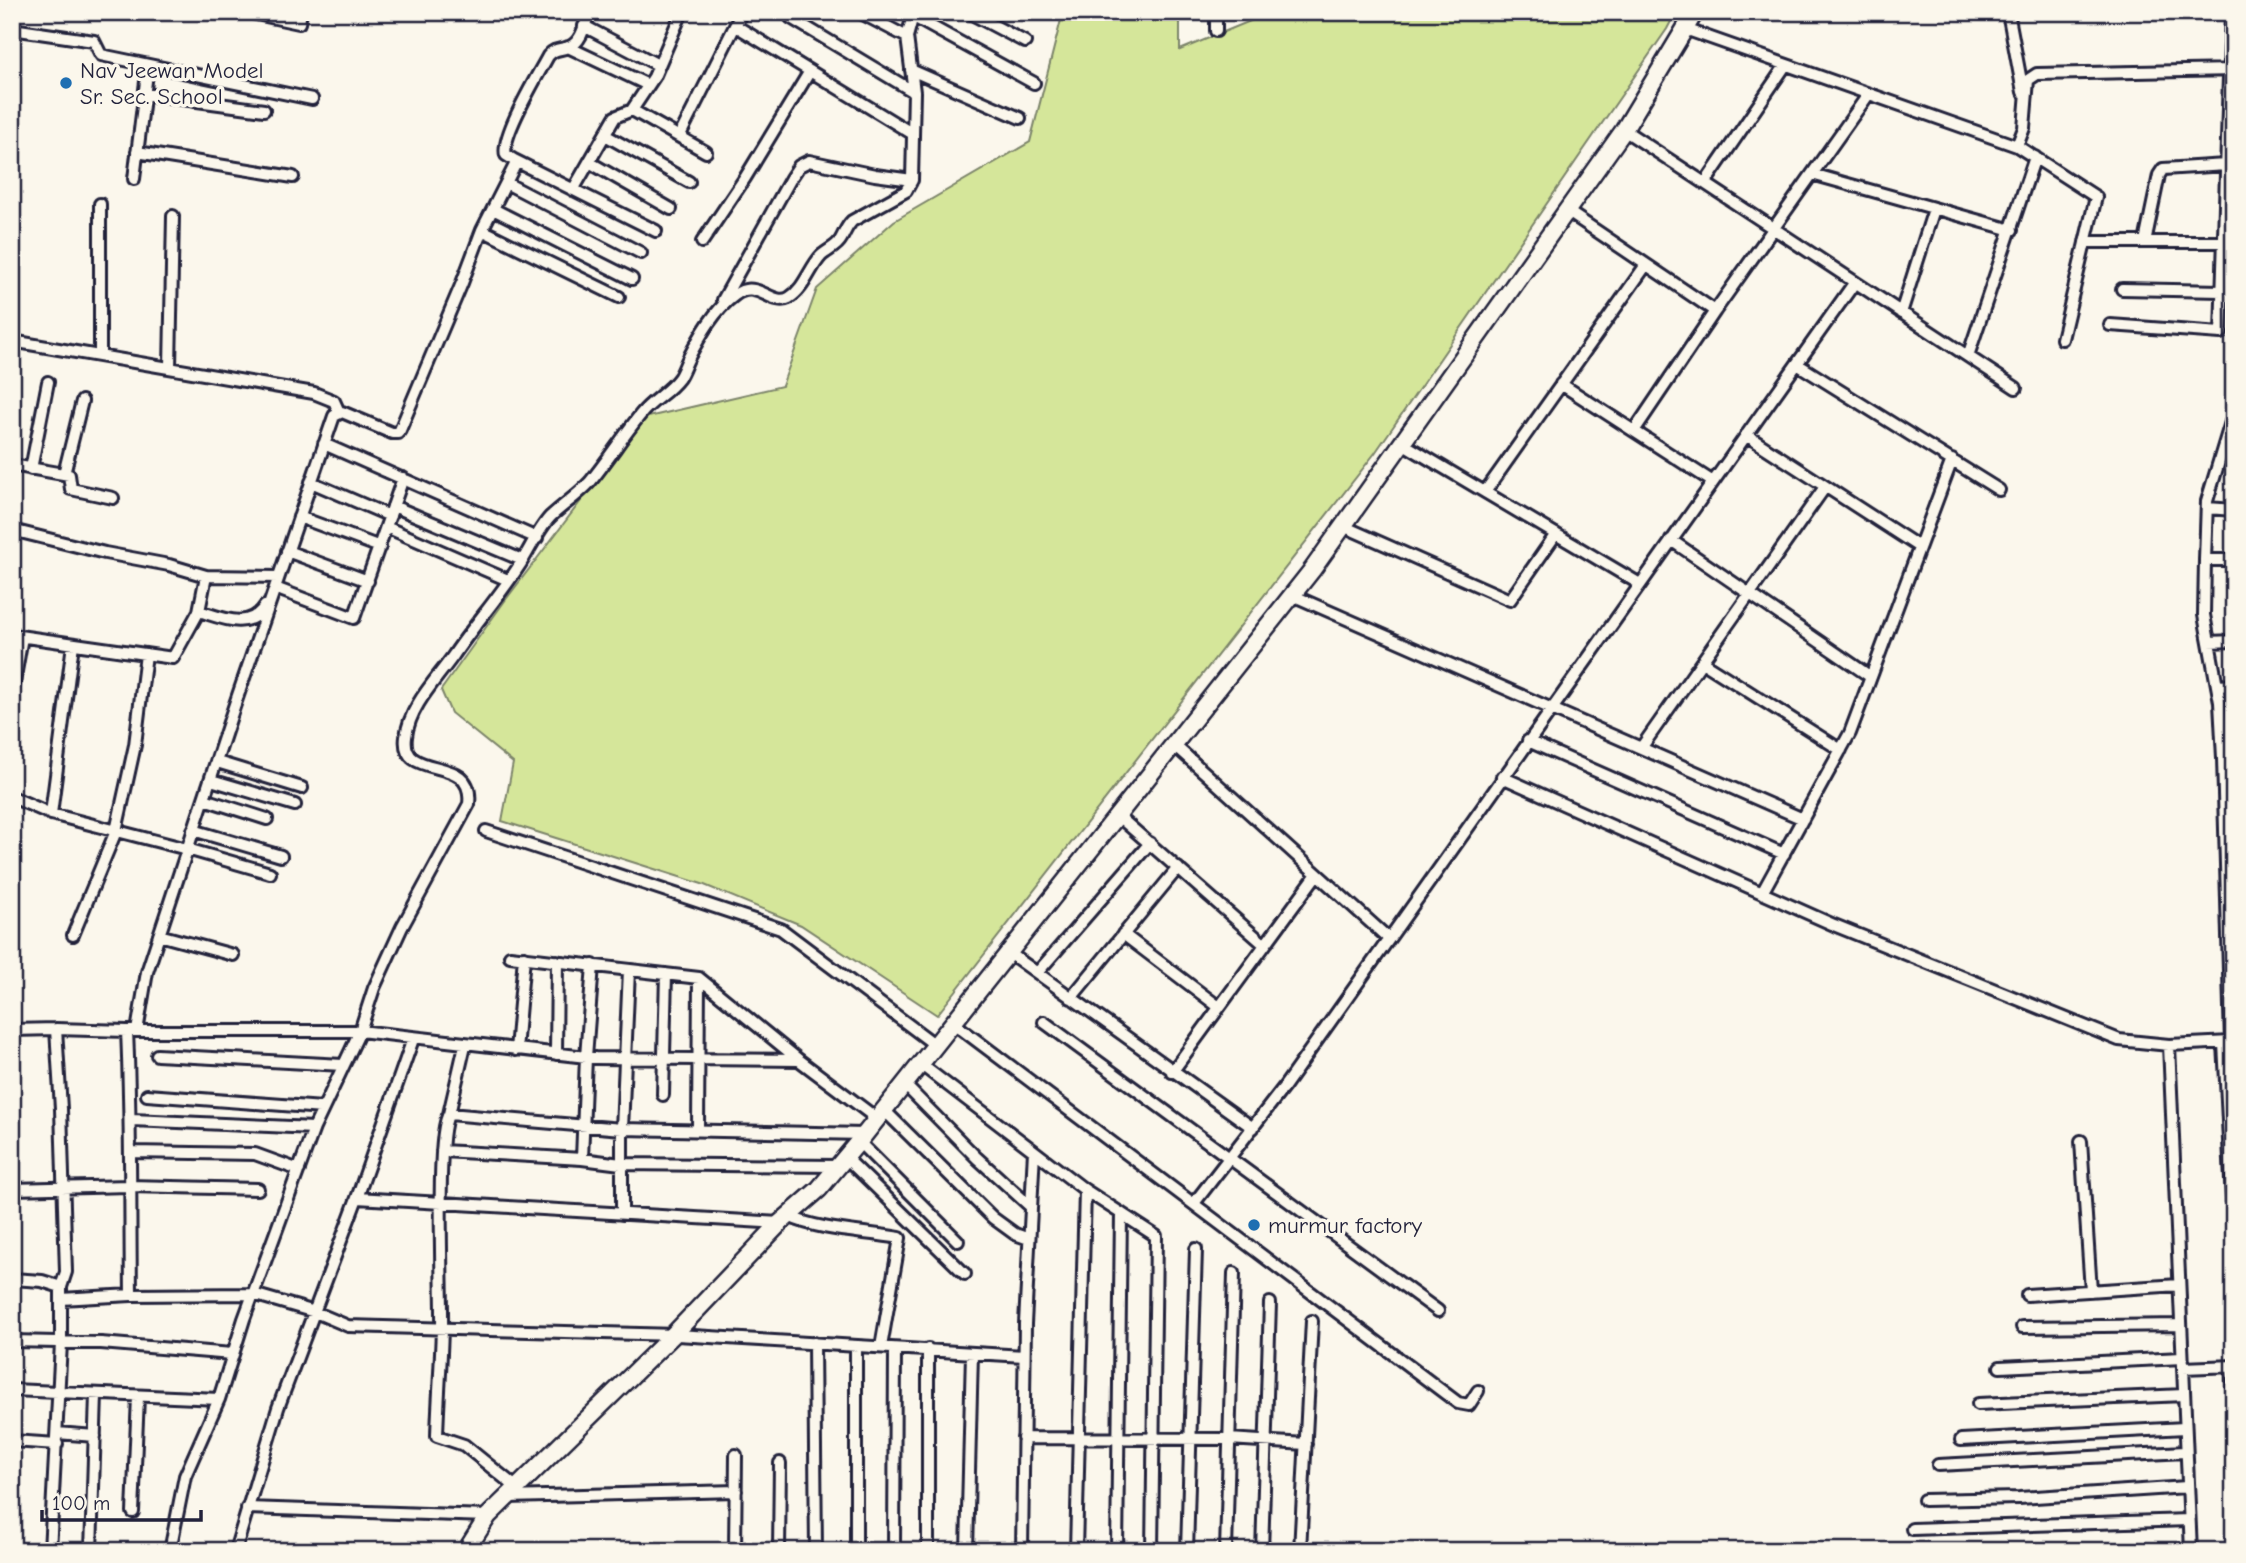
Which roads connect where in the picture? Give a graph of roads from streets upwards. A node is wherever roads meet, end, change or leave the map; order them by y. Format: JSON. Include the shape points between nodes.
{"nodes":[{"id":1,"x":247,"y":12,"type":"edge"},
{"id":2,"x":301,"y":12,"type":"edge"},
{"id":3,"x":589,"y":12,"type":"edge"},
{"id":4,"x":682,"y":12,"type":"edge"},
{"id":5,"x":743,"y":12,"type":"edge"},
{"id":6,"x":791,"y":12,"type":"edge"},
{"id":7,"x":859,"y":12,"type":"edge"},
{"id":8,"x":968,"y":12,"type":"edge"},
{"id":9,"x":1216,"y":12,"type":"edge"},
{"id":10,"x":2008,"y":12,"type":"edge"},
{"id":11,"x":2231,"y":12,"type":"edge"},
{"id":12,"x":914,"y":15,"type":"edge"},
{"id":13,"x":1689,"y":18,"type":"edge"},
{"id":14,"x":584,"y":26,"type":"junction"},
{"id":15,"x":736,"y":26,"type":"junction"},
{"id":16,"x":12,"y":29,"type":"edge"},
{"id":17,"x":1216,"y":31,"type":"dead end"},
{"id":18,"x":907,"y":37,"type":"junction"},
{"id":19,"x":1025,"y":41,"type":"dead end"},
{"id":20,"x":568,"y":47,"type":"junction"},
{"id":21,"x":148,"y":65,"type":"junction"},
{"id":22,"x":659,"y":65,"type":"junction"},
{"id":23,"x":1785,"y":66,"type":"junction"},
{"id":24,"x":911,"y":70,"type":"junction"},
{"id":25,"x":2231,"y":70,"type":"edge"},
{"id":26,"x":810,"y":71,"type":"junction"},
{"id":27,"x":1034,"y":83,"type":"dead end"},
{"id":28,"x":648,"y":85,"type":"junction"},
{"id":29,"x":914,"y":92,"type":"junction"},
{"id":30,"x":145,"y":94,"type":"junction"},
{"id":31,"x":1868,"y":95,"type":"junction"},
{"id":32,"x":312,"y":99,"type":"dead end"},
{"id":33,"x":2026,"y":106,"type":"junction"},
{"id":34,"x":264,"y":110,"type":"dead end"},
{"id":35,"x":632,"y":110,"type":"junction"},
{"id":36,"x":1020,"y":118,"type":"dead end"},
{"id":37,"x":1624,"y":130,"type":"junction"},
{"id":38,"x":913,"y":134,"type":"junction"},
{"id":39,"x":605,"y":135,"type":"junction"},
{"id":40,"x":680,"y":135,"type":"junction"},
{"id":41,"x":2017,"y":146,"type":"junction"},
{"id":42,"x":137,"y":152,"type":"junction"},
{"id":43,"x":706,"y":152,"type":"dead end"},
{"id":44,"x":2035,"y":157,"type":"junction"},
{"id":45,"x":514,"y":160,"type":"junction"},
{"id":46,"x":589,"y":162,"type":"junction"},
{"id":47,"x":2226,"y":164,"type":"junction"},
{"id":48,"x":1812,"y":174,"type":"junction"},
{"id":49,"x":293,"y":177,"type":"dead end"},
{"id":50,"x":134,"y":179,"type":"dead end"},
{"id":51,"x":912,"y":180,"type":"junction"},
{"id":52,"x":689,"y":182,"type":"dead end"},
{"id":53,"x":506,"y":183,"type":"junction"},
{"id":54,"x":1705,"y":183,"type":"junction"},
{"id":55,"x":573,"y":190,"type":"junction"},
{"id":56,"x":100,"y":204,"type":"dead end"},
{"id":57,"x":493,"y":209,"type":"junction"},
{"id":58,"x":671,"y":209,"type":"dead end"},
{"id":59,"x":1934,"y":209,"type":"junction"},
{"id":60,"x":1567,"y":211,"type":"junction"},
{"id":61,"x":173,"y":216,"type":"dead end"},
{"id":62,"x":1773,"y":229,"type":"junction"},
{"id":63,"x":482,"y":230,"type":"junction"},
{"id":64,"x":2012,"y":230,"type":"junction"},
{"id":65,"x":656,"y":231,"type":"dead end"},
{"id":66,"x":702,"y":242,"type":"dead end"},
{"id":67,"x":2085,"y":242,"type":"junction"},
{"id":68,"x":2145,"y":242,"type":"junction"},
{"id":69,"x":2229,"y":242,"type":"edge"},
{"id":70,"x":641,"y":253,"type":"dead end"},
{"id":71,"x":1646,"y":265,"type":"junction"},
{"id":72,"x":632,"y":279,"type":"dead end"},
{"id":73,"x":1855,"y":282,"type":"junction"},
{"id":74,"x":2122,"y":289,"type":"dead end"},
{"id":75,"x":2222,"y":292,"type":"junction"},
{"id":76,"x":619,"y":297,"type":"dead end"},
{"id":77,"x":1715,"y":311,"type":"junction"},
{"id":78,"x":1901,"y":313,"type":"junction"},
{"id":79,"x":715,"y":315,"type":"junction"},
{"id":80,"x":2110,"y":325,"type":"dead end"},
{"id":81,"x":2062,"y":339,"type":"dead end"},
{"id":82,"x":12,"y":341,"type":"edge"},
{"id":83,"x":100,"y":355,"type":"junction"},
{"id":84,"x":1968,"y":356,"type":"junction"},
{"id":85,"x":1797,"y":365,"type":"junction"},
{"id":86,"x":170,"y":368,"type":"junction"},
{"id":87,"x":48,"y":382,"type":"dead end"},
{"id":88,"x":1561,"y":384,"type":"junction"},
{"id":89,"x":2016,"y":388,"type":"dead end"},
{"id":90,"x":82,"y":401,"type":"dead end"},
{"id":91,"x":338,"y":412,"type":"junction"},
{"id":92,"x":2234,"y":412,"type":"edge"},
{"id":93,"x":1634,"y":431,"type":"junction"},
{"id":94,"x":1746,"y":435,"type":"junction"},
{"id":95,"x":1402,"y":443,"type":"junction"},
{"id":96,"x":324,"y":444,"type":"junction"},
{"id":97,"x":1952,"y":460,"type":"junction"},
{"id":98,"x":12,"y":465,"type":"edge"},
{"id":99,"x":31,"y":468,"type":"junction"},
{"id":100,"x":64,"y":474,"type":"junction"},
{"id":101,"x":403,"y":478,"type":"junction"},
{"id":102,"x":311,"y":482,"type":"junction"},
{"id":103,"x":1713,"y":482,"type":"junction"},
{"id":104,"x":1825,"y":487,"type":"junction"},
{"id":105,"x":1999,"y":490,"type":"dead end"},
{"id":106,"x":1485,"y":492,"type":"junction"},
{"id":107,"x":113,"y":498,"type":"dead end"},
{"id":108,"x":2207,"y":508,"type":"junction"},
{"id":109,"x":2234,"y":510,"type":"edge"},
{"id":110,"x":392,"y":511,"type":"junction"},
{"id":111,"x":299,"y":517,"type":"junction"},
{"id":112,"x":1343,"y":526,"type":"junction"},
{"id":113,"x":386,"y":527,"type":"junction"},
{"id":114,"x":12,"y":530,"type":"edge"},
{"id":115,"x":1556,"y":534,"type":"junction"},
{"id":116,"x":537,"y":538,"type":"junction"},
{"id":117,"x":1671,"y":540,"type":"junction"},
{"id":118,"x":380,"y":547,"type":"junction"},
{"id":119,"x":1919,"y":547,"type":"junction"},
{"id":120,"x":287,"y":551,"type":"junction"},
{"id":121,"x":522,"y":560,"type":"junction"},
{"id":122,"x":2205,"y":560,"type":"junction"},
{"id":123,"x":2234,"y":560,"type":"edge"},
{"id":124,"x":206,"y":576,"type":"junction"},
{"id":125,"x":508,"y":580,"type":"junction"},
{"id":126,"x":368,"y":581,"type":"junction"},
{"id":127,"x":276,"y":583,"type":"junction"},
{"id":128,"x":1640,"y":584,"type":"junction"},
{"id":129,"x":1750,"y":594,"type":"junction"},
{"id":130,"x":1292,"y":595,"type":"junction"},
{"id":131,"x":199,"y":611,"type":"junction"},
{"id":132,"x":17,"y":636,"type":"edge"},
{"id":133,"x":2234,"y":641,"type":"edge"},
{"id":134,"x":2209,"y":642,"type":"junction"},
{"id":135,"x":74,"y":644,"type":"junction"},
{"id":136,"x":146,"y":654,"type":"junction"},
{"id":137,"x":1702,"y":662,"type":"junction"},
{"id":138,"x":1871,"y":677,"type":"junction"},
{"id":139,"x":2234,"y":685,"type":"edge"},
{"id":140,"x":2218,"y":686,"type":"junction"},
{"id":141,"x":12,"y":694,"type":"edge"},
{"id":142,"x":1551,"y":709,"type":"junction"},
{"id":143,"x":1528,"y":741,"type":"junction"},
{"id":144,"x":1173,"y":744,"type":"junction"},
{"id":145,"x":1641,"y":748,"type":"junction"},
{"id":146,"x":1841,"y":750,"type":"junction"},
{"id":147,"x":2229,"y":757,"type":"edge"},
{"id":148,"x":217,"y":762,"type":"junction"},
{"id":149,"x":1502,"y":777,"type":"junction"},
{"id":150,"x":211,"y":780,"type":"junction"},
{"id":151,"x":302,"y":788,"type":"dead end"},
{"id":152,"x":12,"y":797,"type":"edge"},
{"id":153,"x":204,"y":799,"type":"junction"},
{"id":154,"x":295,"y":805,"type":"dead end"},
{"id":155,"x":51,"y":814,"type":"junction"},
{"id":156,"x":1117,"y":815,"type":"junction"},
{"id":157,"x":267,"y":819,"type":"dead end"},
{"id":158,"x":1803,"y":819,"type":"junction"},
{"id":159,"x":117,"y":831,"type":"junction"},
{"id":160,"x":193,"y":831,"type":"junction"},
{"id":161,"x":486,"y":831,"type":"dead end"},
{"id":162,"x":2230,"y":839,"type":"edge"},
{"id":163,"x":1150,"y":843,"type":"junction"},
{"id":164,"x":187,"y":849,"type":"junction"},
{"id":165,"x":1784,"y":854,"type":"junction"},
{"id":166,"x":281,"y":856,"type":"dead end"},
{"id":167,"x":1178,"y":868,"type":"junction"},
{"id":168,"x":270,"y":873,"type":"dead end"},
{"id":169,"x":1317,"y":874,"type":"junction"},
{"id":170,"x":1762,"y":893,"type":"junction"},
{"id":171,"x":2231,"y":929,"type":"edge"},
{"id":172,"x":1123,"y":934,"type":"junction"},
{"id":173,"x":73,"y":935,"type":"dead end"},
{"id":174,"x":159,"y":935,"type":"junction"},
{"id":175,"x":1388,"y":938,"type":"junction"},
{"id":176,"x":1265,"y":945,"type":"junction"},
{"id":177,"x":1008,"y":952,"type":"junction"},
{"id":178,"x":233,"y":955,"type":"dead end"},
{"id":179,"x":510,"y":956,"type":"dead end"},
{"id":180,"x":524,"y":957,"type":"junction"},
{"id":181,"x":557,"y":961,"type":"junction"},
{"id":182,"x":593,"y":965,"type":"junction"},
{"id":183,"x":629,"y":970,"type":"junction"},
{"id":184,"x":1037,"y":973,"type":"junction"},
{"id":185,"x":666,"y":974,"type":"junction"},
{"id":186,"x":2232,"y":977,"type":"edge"},
{"id":187,"x":699,"y":978,"type":"junction"},
{"id":188,"x":1071,"y":998,"type":"junction"},
{"id":189,"x":1219,"y":1007,"type":"junction"},
{"id":190,"x":952,"y":1022,"type":"junction"},
{"id":191,"x":1044,"y":1022,"type":"dead end"},
{"id":192,"x":56,"y":1029,"type":"junction"},
{"id":193,"x":12,"y":1030,"type":"edge"},
{"id":194,"x":132,"y":1031,"type":"junction"},
{"id":195,"x":360,"y":1031,"type":"junction"},
{"id":196,"x":413,"y":1039,"type":"junction"},
{"id":197,"x":2230,"y":1042,"type":"edge"},
{"id":198,"x":934,"y":1044,"type":"junction"},
{"id":199,"x":465,"y":1045,"type":"junction"},
{"id":200,"x":2169,"y":1045,"type":"junction"},
{"id":201,"x":516,"y":1050,"type":"junction"},
{"id":202,"x":556,"y":1054,"type":"junction"},
{"id":203,"x":157,"y":1055,"type":"dead end"},
{"id":204,"x":586,"y":1057,"type":"junction"},
{"id":205,"x":624,"y":1059,"type":"junction"},
{"id":206,"x":664,"y":1059,"type":"junction"},
{"id":207,"x":700,"y":1059,"type":"junction"},
{"id":208,"x":799,"y":1060,"type":"junction"},
{"id":209,"x":919,"y":1063,"type":"junction"},
{"id":210,"x":342,"y":1065,"type":"junction"},
{"id":211,"x":1172,"y":1072,"type":"junction"},
{"id":212,"x":904,"y":1083,"type":"junction"},
{"id":213,"x":147,"y":1095,"type":"dead end"},
{"id":214,"x":663,"y":1095,"type":"dead end"},
{"id":215,"x":323,"y":1108,"type":"junction"},
{"id":216,"x":449,"y":1114,"type":"junction"},
{"id":217,"x":879,"y":1114,"type":"junction"},
{"id":218,"x":132,"y":1120,"type":"junction"},
{"id":219,"x":583,"y":1126,"type":"junction"},
{"id":220,"x":314,"y":1128,"type":"junction"},
{"id":221,"x":1253,"y":1128,"type":"junction"},
{"id":222,"x":622,"y":1129,"type":"junction"},
{"id":223,"x":698,"y":1130,"type":"junction"},
{"id":224,"x":862,"y":1138,"type":"junction"},
{"id":225,"x":2081,"y":1141,"type":"dead end"},
{"id":226,"x":442,"y":1151,"type":"junction"},
{"id":227,"x":131,"y":1152,"type":"junction"},
{"id":228,"x":1034,"y":1152,"type":"junction"},
{"id":229,"x":1229,"y":1158,"type":"junction"},
{"id":230,"x":582,"y":1159,"type":"junction"},
{"id":231,"x":841,"y":1161,"type":"junction"},
{"id":232,"x":621,"y":1164,"type":"junction"},
{"id":233,"x":299,"y":1170,"type":"junction"},
{"id":234,"x":62,"y":1186,"type":"junction"},
{"id":235,"x":129,"y":1186,"type":"junction"},
{"id":236,"x":12,"y":1189,"type":"edge"},
{"id":237,"x":258,"y":1189,"type":"dead end"},
{"id":238,"x":1085,"y":1190,"type":"junction"},
{"id":239,"x":357,"y":1198,"type":"junction"},
{"id":240,"x":1195,"y":1202,"type":"junction"},
{"id":241,"x":442,"y":1204,"type":"junction"},
{"id":242,"x":1031,"y":1207,"type":"junction"},
{"id":243,"x":1121,"y":1213,"type":"junction"},
{"id":244,"x":622,"y":1214,"type":"junction"},
{"id":245,"x":784,"y":1219,"type":"junction"},
{"id":246,"x":2234,"y":1238,"type":"edge"},
{"id":247,"x":1029,"y":1239,"type":"junction"},
{"id":248,"x":958,"y":1241,"type":"dead end"},
{"id":249,"x":1196,"y":1248,"type":"dead end"},
{"id":250,"x":1234,"y":1273,"type":"dead end"},
{"id":251,"x":965,"y":1274,"type":"dead end"},
{"id":252,"x":12,"y":1279,"type":"edge"},
{"id":253,"x":2179,"y":1285,"type":"junction"},
{"id":254,"x":2091,"y":1292,"type":"junction"},
{"id":255,"x":61,"y":1293,"type":"junction"},
{"id":256,"x":253,"y":1294,"type":"junction"},
{"id":257,"x":131,"y":1295,"type":"junction"},
{"id":258,"x":2027,"y":1295,"type":"dead end"},
{"id":259,"x":1270,"y":1303,"type":"dead end"},
{"id":260,"x":1438,"y":1311,"type":"dead end"},
{"id":261,"x":315,"y":1312,"type":"junction"},
{"id":262,"x":1312,"y":1321,"type":"dead end"},
{"id":263,"x":2181,"y":1325,"type":"junction"},
{"id":264,"x":2022,"y":1327,"type":"dead end"},
{"id":265,"x":442,"y":1328,"type":"junction"},
{"id":266,"x":673,"y":1335,"type":"junction"},
{"id":267,"x":12,"y":1341,"type":"edge"},
{"id":268,"x":61,"y":1343,"type":"junction"},
{"id":269,"x":814,"y":1343,"type":"junction"},
{"id":270,"x":856,"y":1346,"type":"junction"},
{"id":271,"x":881,"y":1347,"type":"junction"},
{"id":272,"x":895,"y":1349,"type":"junction"},
{"id":273,"x":928,"y":1350,"type":"junction"},
{"id":274,"x":972,"y":1353,"type":"junction"},
{"id":275,"x":232,"y":1354,"type":"junction"},
{"id":276,"x":1024,"y":1356,"type":"junction"},
{"id":277,"x":2182,"y":1363,"type":"junction"},
{"id":278,"x":2233,"y":1366,"type":"edge"},
{"id":279,"x":2000,"y":1367,"type":"dead end"},
{"id":280,"x":12,"y":1390,"type":"edge"},
{"id":281,"x":1478,"y":1391,"type":"dead end"},
{"id":282,"x":59,"y":1392,"type":"junction"},
{"id":283,"x":96,"y":1395,"type":"junction"},
{"id":284,"x":2184,"y":1395,"type":"junction"},
{"id":285,"x":138,"y":1397,"type":"junction"},
{"id":286,"x":219,"y":1399,"type":"junction"},
{"id":287,"x":2234,"y":1402,"type":"edge"},
{"id":288,"x":1978,"y":1404,"type":"dead end"},
{"id":289,"x":2185,"y":1428,"type":"junction"},
{"id":290,"x":95,"y":1436,"type":"junction"},
{"id":291,"x":1023,"y":1438,"type":"junction"},
{"id":292,"x":1079,"y":1438,"type":"junction"},
{"id":293,"x":57,"y":1439,"type":"junction"},
{"id":294,"x":1153,"y":1439,"type":"junction"},
{"id":295,"x":1191,"y":1439,"type":"junction"},
{"id":296,"x":1229,"y":1439,"type":"junction"},
{"id":297,"x":1117,"y":1440,"type":"junction"},
{"id":298,"x":1961,"y":1440,"type":"dead end"},
{"id":299,"x":12,"y":1441,"type":"edge"},
{"id":300,"x":1265,"y":1441,"type":"junction"},
{"id":301,"x":1306,"y":1444,"type":"junction"},
{"id":302,"x":2185,"y":1452,"type":"junction"},
{"id":303,"x":736,"y":1455,"type":"dead end"},
{"id":304,"x":780,"y":1463,"type":"dead end"},
{"id":305,"x":1938,"y":1465,"type":"dead end"},
{"id":306,"x":2187,"y":1487,"type":"junction"},
{"id":307,"x":736,"y":1491,"type":"junction"},
{"id":308,"x":512,"y":1492,"type":"junction"},
{"id":309,"x":1924,"y":1500,"type":"dead end"},
{"id":310,"x":247,"y":1508,"type":"junction"},
{"id":311,"x":133,"y":1512,"type":"dead end"},
{"id":312,"x":488,"y":1516,"type":"junction"},
{"id":313,"x":2189,"y":1520,"type":"junction"},
{"id":314,"x":1912,"y":1530,"type":"dead end"},
{"id":315,"x":50,"y":1551,"type":"edge"},
{"id":316,"x":92,"y":1551,"type":"edge"},
{"id":317,"x":170,"y":1551,"type":"edge"},
{"id":318,"x":236,"y":1551,"type":"edge"},
{"id":319,"x":466,"y":1551,"type":"edge"},
{"id":320,"x":735,"y":1551,"type":"edge"},
{"id":321,"x":779,"y":1551,"type":"edge"},
{"id":322,"x":816,"y":1551,"type":"edge"},
{"id":323,"x":856,"y":1551,"type":"edge"},
{"id":324,"x":894,"y":1551,"type":"edge"},
{"id":325,"x":928,"y":1551,"type":"edge"},
{"id":326,"x":967,"y":1551,"type":"edge"},
{"id":327,"x":1021,"y":1551,"type":"edge"},
{"id":328,"x":1076,"y":1551,"type":"edge"},
{"id":329,"x":1117,"y":1551,"type":"edge"},
{"id":330,"x":1152,"y":1551,"type":"edge"},
{"id":331,"x":1187,"y":1551,"type":"edge"},
{"id":332,"x":1226,"y":1551,"type":"edge"},
{"id":333,"x":1262,"y":1551,"type":"edge"},
{"id":334,"x":1300,"y":1551,"type":"edge"},
{"id":335,"x":2191,"y":1551,"type":"edge"}],
"edges":[{"from":1,"to":2,"type":"street","via":[[299,23]]},
{"from":3,"to":14,"type":"street"},
{"from":4,"to":22,"type":"street"},
{"from":5,"to":15,"type":"street"},
{"from":6,"to":29,"type":"street","via":[[791,18]]},
{"from":7,"to":18,"type":"street"},
{"from":8,"to":19,"type":"street"},
{"from":9,"to":17,"type":"street"},
{"from":10,"to":33,"type":"street"},
{"from":11,"to":25,"type":"street"},
{"from":12,"to":18,"type":"street"},
{"from":12,"to":27,"type":"street"},
{"from":13,"to":23,"type":"street"},
{"from":13,"to":37,"type":"street"},
{"from":14,"to":20,"type":"street","via":[[580,38]]},
{"from":14,"to":22,"type":"street"},
{"from":15,"to":26,"type":"street"},
{"from":15,"to":40,"type":"street"},
{"from":16,"to":21,"type":"street","via":[[94,41],[101,55]]},
{"from":18,"to":24,"type":"street"},
{"from":20,"to":28,"type":"street"},
{"from":20,"to":45,"type":"street","via":[[548,56],[520,109],[504,146],[506,155]]},
{"from":21,"to":30,"type":"street"},
{"from":21,"to":32,"type":"street"},
{"from":22,"to":28,"type":"street"},
{"from":23,"to":31,"type":"street"},
{"from":23,"to":54,"type":"street"},
{"from":24,"to":29,"type":"street"},
{"from":24,"to":36,"type":"street"},
{"from":25,"to":33,"type":"street","via":[[2037,74],[2028,80]]},
{"from":25,"to":47,"type":"street"},
{"from":26,"to":38,"type":"street"},
{"from":26,"to":66,"type":"street"},
{"from":28,"to":35,"type":"street"},
{"from":29,"to":38,"type":"street"},
{"from":30,"to":34,"type":"street"},
{"from":30,"to":42,"type":"street"},
{"from":31,"to":41,"type":"street"},
{"from":31,"to":48,"type":"street"},
{"from":33,"to":41,"type":"street"},
{"from":35,"to":39,"type":"street","via":[[615,117]]},
{"from":35,"to":40,"type":"street"},
{"from":37,"to":54,"type":"street"},
{"from":37,"to":60,"type":"street"},
{"from":38,"to":51,"type":"street"},
{"from":39,"to":46,"type":"street"},
{"from":39,"to":52,"type":"street"},
{"from":40,"to":43,"type":"street"},
{"from":41,"to":44,"type":"street"},
{"from":42,"to":49,"type":"street"},
{"from":42,"to":50,"type":"street"},
{"from":44,"to":64,"type":"street"},
{"from":44,"to":67,"type":"street","via":[[2096,197]]},
{"from":45,"to":53,"type":"street"},
{"from":45,"to":55,"type":"street"},
{"from":46,"to":55,"type":"street"},
{"from":46,"to":58,"type":"street"},
{"from":47,"to":68,"type":"street","via":[[2163,169]]},
{"from":47,"to":69,"type":"street"},
{"from":48,"to":59,"type":"street"},
{"from":48,"to":62,"type":"street"},
{"from":51,"to":79,"type":"street","via":[[906,191],[847,226],[840,241],[822,255],[791,297],[785,300],[760,290],[743,290]]},
{"from":51,"to":79,"type":"street","via":[[809,161],[799,166]]},
{"from":53,"to":57,"type":"street"},
{"from":53,"to":70,"type":"street"},
{"from":54,"to":62,"type":"street"},
{"from":55,"to":65,"type":"street"},
{"from":56,"to":83,"type":"street"},
{"from":57,"to":63,"type":"street"},
{"from":57,"to":72,"type":"street"},
{"from":59,"to":64,"type":"street"},
{"from":59,"to":78,"type":"street"},
{"from":60,"to":71,"type":"street"},
{"from":60,"to":95,"type":"street"},
{"from":61,"to":86,"type":"street"},
{"from":62,"to":73,"type":"street"},
{"from":62,"to":77,"type":"street"},
{"from":63,"to":76,"type":"street"},
{"from":63,"to":91,"type":"street","via":[[398,433]]},
{"from":64,"to":84,"type":"street"},
{"from":67,"to":68,"type":"street"},
{"from":67,"to":81,"type":"street"},
{"from":68,"to":69,"type":"street"},
{"from":69,"to":75,"type":"street"},
{"from":71,"to":77,"type":"street"},
{"from":71,"to":88,"type":"street"},
{"from":73,"to":78,"type":"street"},
{"from":73,"to":85,"type":"street"},
{"from":74,"to":75,"type":"street"},
{"from":75,"to":80,"type":"street","via":[[2221,333]]},
{"from":77,"to":93,"type":"street"},
{"from":78,"to":84,"type":"street"},
{"from":79,"to":116,"type":"street","via":[[681,376],[646,409]]},
{"from":82,"to":83,"type":"street"},
{"from":83,"to":86,"type":"street"},
{"from":84,"to":89,"type":"street"},
{"from":85,"to":94,"type":"street"},
{"from":85,"to":97,"type":"street"},
{"from":86,"to":91,"type":"street","via":[[314,393],[334,401]]},
{"from":87,"to":99,"type":"street"},
{"from":88,"to":93,"type":"street"},
{"from":88,"to":106,"type":"street"},
{"from":90,"to":100,"type":"street"},
{"from":91,"to":96,"type":"street"},
{"from":92,"to":108,"type":"street"},
{"from":93,"to":103,"type":"street"},
{"from":94,"to":103,"type":"street"},
{"from":94,"to":104,"type":"street"},
{"from":95,"to":106,"type":"street"},
{"from":95,"to":112,"type":"street"},
{"from":96,"to":101,"type":"street"},
{"from":96,"to":102,"type":"street"},
{"from":97,"to":105,"type":"street"},
{"from":97,"to":119,"type":"street"},
{"from":98,"to":99,"type":"street"},
{"from":99,"to":100,"type":"street"},
{"from":100,"to":107,"type":"street","via":[[69,475],[71,489]]},
{"from":101,"to":110,"type":"street"},
{"from":101,"to":116,"type":"street"},
{"from":102,"to":110,"type":"street"},
{"from":102,"to":111,"type":"street"},
{"from":103,"to":117,"type":"street"},
{"from":104,"to":119,"type":"street"},
{"from":104,"to":129,"type":"street"},
{"from":106,"to":115,"type":"street"},
{"from":108,"to":109,"type":"street"},
{"from":108,"to":122,"type":"street"},
{"from":110,"to":113,"type":"street"},
{"from":110,"to":121,"type":"street"},
{"from":111,"to":118,"type":"street"},
{"from":111,"to":120,"type":"street"},
{"from":112,"to":115,"type":"street","via":[[1510,600]]},
{"from":112,"to":130,"type":"street"},
{"from":113,"to":118,"type":"street"},
{"from":113,"to":125,"type":"street"},
{"from":114,"to":124,"type":"street"},
{"from":115,"to":128,"type":"street"},
{"from":116,"to":121,"type":"street"},
{"from":117,"to":128,"type":"street"},
{"from":117,"to":129,"type":"street"},
{"from":118,"to":126,"type":"street"},
{"from":119,"to":138,"type":"street"},
{"from":120,"to":126,"type":"street"},
{"from":120,"to":127,"type":"street"},
{"from":121,"to":125,"type":"street"},
{"from":122,"to":123,"type":"street"},
{"from":122,"to":134,"type":"street","via":[[2203,599]]},
{"from":124,"to":127,"type":"street"},
{"from":124,"to":131,"type":"street"},
{"from":125,"to":195,"type":"street","via":[[409,723],[405,741],[410,755],[419,763],[464,778],[471,790],[469,804],[402,927]]},
{"from":126,"to":127,"type":"street","via":[[354,618]]},
{"from":127,"to":131,"type":"street","via":[[259,615],[247,621]]},
{"from":127,"to":148,"type":"street"},
{"from":128,"to":142,"type":"street"},
{"from":129,"to":137,"type":"street"},
{"from":129,"to":138,"type":"street"},
{"from":130,"to":142,"type":"street"},
{"from":130,"to":144,"type":"street"},
{"from":131,"to":136,"type":"street","via":[[173,658]]},
{"from":132,"to":135,"type":"street"},
{"from":132,"to":141,"type":"street"},
{"from":133,"to":134,"type":"street"},
{"from":134,"to":140,"type":"street"},
{"from":135,"to":136,"type":"street"},
{"from":135,"to":155,"type":"street"},
{"from":136,"to":159,"type":"street","via":[[135,745]]},
{"from":137,"to":145,"type":"street"},
{"from":137,"to":146,"type":"street"},
{"from":138,"to":146,"type":"street"},
{"from":139,"to":140,"type":"street"},
{"from":140,"to":147,"type":"street"},
{"from":142,"to":143,"type":"street"},
{"from":142,"to":145,"type":"street"},
{"from":143,"to":149,"type":"street"},
{"from":143,"to":165,"type":"street"},
{"from":144,"to":156,"type":"street"},
{"from":144,"to":169,"type":"street"},
{"from":145,"to":158,"type":"street"},
{"from":146,"to":158,"type":"street"},
{"from":147,"to":162,"type":"street"},
{"from":148,"to":150,"type":"street"},
{"from":148,"to":151,"type":"street"},
{"from":149,"to":170,"type":"street"},
{"from":149,"to":175,"type":"street"},
{"from":150,"to":153,"type":"street"},
{"from":150,"to":154,"type":"street"},
{"from":152,"to":155,"type":"street"},
{"from":153,"to":157,"type":"street"},
{"from":153,"to":160,"type":"street"},
{"from":155,"to":159,"type":"street"},
{"from":156,"to":163,"type":"street"},
{"from":156,"to":177,"type":"street"},
{"from":158,"to":165,"type":"street"},
{"from":159,"to":164,"type":"street"},
{"from":159,"to":173,"type":"street"},
{"from":160,"to":164,"type":"street"},
{"from":160,"to":166,"type":"street"},
{"from":161,"to":198,"type":"street","via":[[781,929]]},
{"from":162,"to":171,"type":"street"},
{"from":163,"to":167,"type":"street"},
{"from":163,"to":184,"type":"street"},
{"from":164,"to":168,"type":"street"},
{"from":164,"to":174,"type":"street"},
{"from":165,"to":170,"type":"street"},
{"from":167,"to":172,"type":"street"},
{"from":167,"to":176,"type":"street"},
{"from":169,"to":175,"type":"street"},
{"from":169,"to":176,"type":"street"},
{"from":170,"to":200,"type":"street","via":[[2119,1040]]},
{"from":171,"to":186,"type":"street"},
{"from":172,"to":188,"type":"street"},
{"from":172,"to":189,"type":"street"},
{"from":174,"to":178,"type":"street"},
{"from":174,"to":194,"type":"street"},
{"from":175,"to":221,"type":"street"},
{"from":176,"to":189,"type":"street"},
{"from":177,"to":184,"type":"street"},
{"from":177,"to":190,"type":"street"},
{"from":179,"to":180,"type":"street"},
{"from":180,"to":181,"type":"street"},
{"from":180,"to":201,"type":"street"},
{"from":181,"to":182,"type":"street"},
{"from":181,"to":202,"type":"street"},
{"from":182,"to":183,"type":"street"},
{"from":182,"to":204,"type":"street"},
{"from":183,"to":185,"type":"street"},
{"from":183,"to":205,"type":"street"},
{"from":184,"to":188,"type":"street"},
{"from":185,"to":187,"type":"street"},
{"from":185,"to":206,"type":"street"},
{"from":186,"to":197,"type":"street"},
{"from":187,"to":207,"type":"street"},
{"from":187,"to":208,"type":"street"},
{"from":188,"to":211,"type":"street"},
{"from":189,"to":211,"type":"street"},
{"from":190,"to":198,"type":"street"},
{"from":190,"to":240,"type":"street"},
{"from":191,"to":229,"type":"street"},
{"from":192,"to":193,"type":"street"},
{"from":192,"to":194,"type":"street"},
{"from":192,"to":234,"type":"street"},
{"from":194,"to":195,"type":"street"},
{"from":194,"to":218,"type":"street"},
{"from":195,"to":196,"type":"street"},
{"from":195,"to":210,"type":"street"},
{"from":196,"to":199,"type":"street"},
{"from":196,"to":239,"type":"street"},
{"from":197,"to":200,"type":"street"},
{"from":197,"to":246,"type":"street"},
{"from":198,"to":209,"type":"street"},
{"from":199,"to":201,"type":"street"},
{"from":199,"to":216,"type":"street"},
{"from":200,"to":253,"type":"street"},
{"from":201,"to":202,"type":"street"},
{"from":202,"to":204,"type":"street"},
{"from":203,"to":210,"type":"street"},
{"from":204,"to":205,"type":"street"},
{"from":204,"to":219,"type":"street"},
{"from":205,"to":206,"type":"street"},
{"from":205,"to":222,"type":"street"},
{"from":206,"to":207,"type":"street"},
{"from":206,"to":214,"type":"street"},
{"from":207,"to":208,"type":"street"},
{"from":207,"to":223,"type":"street"},
{"from":208,"to":217,"type":"street"},
{"from":209,"to":212,"type":"street"},
{"from":209,"to":228,"type":"street"},
{"from":210,"to":215,"type":"street"},
{"from":211,"to":221,"type":"street"},
{"from":212,"to":217,"type":"street"},
{"from":212,"to":242,"type":"street"},
{"from":213,"to":215,"type":"street"},
{"from":215,"to":220,"type":"street"},
{"from":216,"to":219,"type":"street"},
{"from":216,"to":226,"type":"street"},
{"from":217,"to":224,"type":"street"},
{"from":217,"to":247,"type":"street","via":[[993,1218]]},
{"from":218,"to":220,"type":"street"},
{"from":218,"to":227,"type":"street"},
{"from":219,"to":222,"type":"street"},
{"from":219,"to":230,"type":"street"},
{"from":220,"to":233,"type":"street"},
{"from":221,"to":229,"type":"street"},
{"from":222,"to":223,"type":"street"},
{"from":222,"to":232,"type":"street"},
{"from":223,"to":224,"type":"street"},
{"from":224,"to":231,"type":"street"},
{"from":224,"to":248,"type":"street"},
{"from":225,"to":254,"type":"street"},
{"from":226,"to":230,"type":"street"},
{"from":226,"to":241,"type":"street"},
{"from":227,"to":233,"type":"street","via":[[255,1154]]},
{"from":227,"to":235,"type":"street"},
{"from":228,"to":238,"type":"street"},
{"from":228,"to":242,"type":"street"},
{"from":229,"to":240,"type":"street"},
{"from":229,"to":260,"type":"street"},
{"from":230,"to":232,"type":"street"},
{"from":231,"to":232,"type":"street"},
{"from":231,"to":245,"type":"street","via":[[820,1189]]},
{"from":231,"to":251,"type":"street"},
{"from":232,"to":244,"type":"street"},
{"from":233,"to":256,"type":"street"},
{"from":234,"to":235,"type":"street"},
{"from":234,"to":236,"type":"street"},
{"from":234,"to":255,"type":"street","via":[[66,1272]]},
{"from":235,"to":237,"type":"street"},
{"from":235,"to":257,"type":"street"},
{"from":238,"to":243,"type":"street"},
{"from":238,"to":292,"type":"street"},
{"from":239,"to":241,"type":"street"},
{"from":239,"to":261,"type":"street"},
{"from":240,"to":281,"type":"street","via":[[1458,1403],[1469,1405]]},
{"from":241,"to":244,"type":"street"},
{"from":241,"to":265,"type":"street"},
{"from":242,"to":247,"type":"street"},
{"from":243,"to":294,"type":"street","via":[[1156,1236]]},
{"from":243,"to":297,"type":"street"},
{"from":244,"to":245,"type":"street"},
{"from":245,"to":266,"type":"street"},
{"from":245,"to":271,"type":"street","via":[[900,1238]]},
{"from":247,"to":276,"type":"street"},
{"from":249,"to":295,"type":"street"},
{"from":250,"to":296,"type":"street"},
{"from":252,"to":255,"type":"street","via":[[42,1281]]},
{"from":253,"to":254,"type":"street"},
{"from":253,"to":263,"type":"street"},
{"from":254,"to":258,"type":"street"},
{"from":255,"to":257,"type":"street"},
{"from":255,"to":268,"type":"street"},
{"from":256,"to":257,"type":"street"},
{"from":256,"to":261,"type":"street"},
{"from":256,"to":275,"type":"street"},
{"from":259,"to":300,"type":"street"},
{"from":261,"to":265,"type":"street","via":[[348,1326]]},
{"from":261,"to":310,"type":"street"},
{"from":262,"to":301,"type":"street"},
{"from":263,"to":264,"type":"street"},
{"from":263,"to":277,"type":"street"},
{"from":265,"to":266,"type":"street"},
{"from":265,"to":308,"type":"street","via":[[437,1436],[464,1445]]},
{"from":266,"to":269,"type":"street"},
{"from":266,"to":308,"type":"street"},
{"from":267,"to":268,"type":"street"},
{"from":268,"to":275,"type":"street"},
{"from":268,"to":282,"type":"street"},
{"from":269,"to":270,"type":"street"},
{"from":269,"to":322,"type":"street"},
{"from":270,"to":271,"type":"street"},
{"from":270,"to":323,"type":"street"},
{"from":271,"to":272,"type":"street"},
{"from":272,"to":273,"type":"street"},
{"from":272,"to":324,"type":"street"},
{"from":273,"to":274,"type":"street"},
{"from":273,"to":325,"type":"street"},
{"from":274,"to":276,"type":"street"},
{"from":274,"to":326,"type":"street"},
{"from":275,"to":286,"type":"street"},
{"from":276,"to":291,"type":"street"},
{"from":277,"to":278,"type":"street"},
{"from":277,"to":279,"type":"street"},
{"from":277,"to":284,"type":"street"},
{"from":278,"to":287,"type":"street"},
{"from":280,"to":282,"type":"street"},
{"from":282,"to":283,"type":"street"},
{"from":282,"to":293,"type":"street"},
{"from":283,"to":285,"type":"street"},
{"from":283,"to":290,"type":"street"},
{"from":284,"to":288,"type":"street"},
{"from":284,"to":289,"type":"street"},
{"from":285,"to":286,"type":"street"},
{"from":285,"to":311,"type":"street"},
{"from":286,"to":317,"type":"street","via":[[185,1476]]},
{"from":289,"to":298,"type":"street"},
{"from":289,"to":302,"type":"street"},
{"from":290,"to":293,"type":"street"},
{"from":290,"to":316,"type":"street"},
{"from":291,"to":292,"type":"street"},
{"from":291,"to":327,"type":"street"},
{"from":292,"to":297,"type":"street"},
{"from":292,"to":328,"type":"street"},
{"from":293,"to":299,"type":"street"},
{"from":293,"to":315,"type":"street"},
{"from":294,"to":295,"type":"street"},
{"from":294,"to":297,"type":"street"},
{"from":294,"to":330,"type":"street"},
{"from":295,"to":296,"type":"street"},
{"from":295,"to":331,"type":"street"},
{"from":296,"to":300,"type":"street"},
{"from":296,"to":332,"type":"street"},
{"from":297,"to":329,"type":"street"},
{"from":300,"to":301,"type":"street"},
{"from":300,"to":333,"type":"street"},
{"from":301,"to":334,"type":"street"},
{"from":302,"to":305,"type":"street"},
{"from":302,"to":306,"type":"street"},
{"from":303,"to":307,"type":"street"},
{"from":304,"to":321,"type":"street"},
{"from":306,"to":309,"type":"street"},
{"from":306,"to":313,"type":"street"},
{"from":307,"to":308,"type":"street"},
{"from":307,"to":320,"type":"street"},
{"from":308,"to":312,"type":"street"},
{"from":310,"to":312,"type":"street"},
{"from":310,"to":318,"type":"street"},
{"from":312,"to":319,"type":"street"},
{"from":313,"to":314,"type":"street"},
{"from":313,"to":335,"type":"street"}]}
